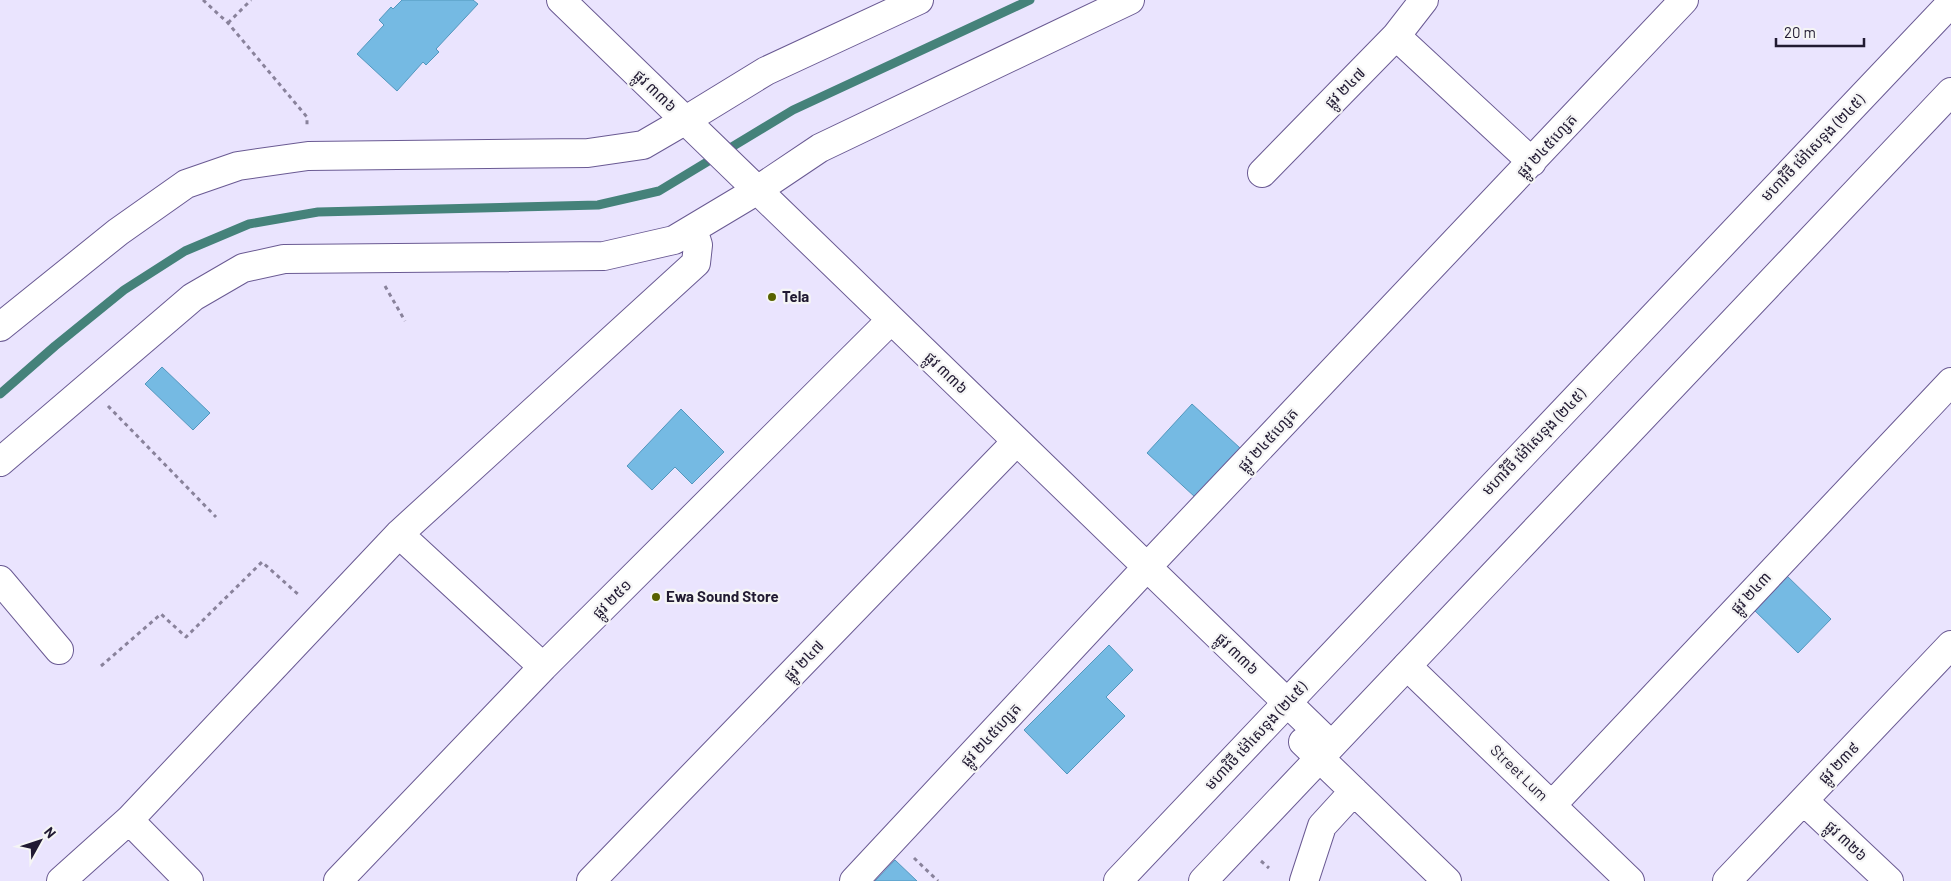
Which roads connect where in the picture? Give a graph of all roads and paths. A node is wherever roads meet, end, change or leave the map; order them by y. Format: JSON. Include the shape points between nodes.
{"nodes":[{"id":1,"x":203,"y":0,"type":"edge"},
{"id":2,"x":251,"y":0,"type":"edge"},
{"id":3,"x":561,"y":0,"type":"edge"},
{"id":4,"x":919,"y":0,"type":"edge"},
{"id":5,"x":1130,"y":0,"type":"edge"},
{"id":6,"x":1424,"y":0,"type":"edge"},
{"id":7,"x":1684,"y":0,"type":"edge"},
{"id":8,"x":1951,"y":3,"type":"edge"},
{"id":9,"x":228,"y":23,"type":"junction"},
{"id":10,"x":1396,"y":36,"type":"junction"},
{"id":11,"x":1951,"y":92,"type":"edge"},
{"id":12,"x":692,"y":126,"type":"junction"},
{"id":13,"x":308,"y":156,"type":"junction"},
{"id":14,"x":1532,"y":162,"type":"junction"},
{"id":15,"x":1262,"y":173,"type":"dead end"},
{"id":16,"x":752,"y":187,"type":"junction"},
{"id":17,"x":693,"y":229,"type":"junction"},
{"id":18,"x":890,"y":320,"type":"junction"},
{"id":19,"x":0,"y":327,"type":"edge"},
{"id":20,"x":1951,"y":382,"type":"edge"},
{"id":21,"x":88,"y":386,"type":"junction"},
{"id":22,"x":1016,"y":442,"type":"junction"},
{"id":23,"x":0,"y":462,"type":"edge"},
{"id":24,"x":216,"y":517,"type":"dead end"},
{"id":25,"x":399,"y":534,"type":"junction"},
{"id":26,"x":1147,"y":567,"type":"junction"},
{"id":27,"x":0,"y":580,"type":"edge"},
{"id":28,"x":320,"y":616,"type":"junction"},
{"id":29,"x":1951,"y":646,"type":"edge"},
{"id":30,"x":59,"y":650,"type":"dead end"},
{"id":31,"x":100,"y":666,"type":"dead end"},
{"id":32,"x":1407,"y":666,"type":"junction"},
{"id":33,"x":544,"y":667,"type":"junction"},
{"id":34,"x":1281,"y":708,"type":"junction"},
{"id":35,"x":1325,"y":751,"type":"junction"},
{"id":36,"x":1354,"y":791,"type":"junction"},
{"id":37,"x":1804,"y":801,"type":"junction"},
{"id":38,"x":1552,"y":805,"type":"junction"},
{"id":39,"x":128,"y":820,"type":"junction"},
{"id":40,"x":61,"y":881,"type":"edge"},
{"id":41,"x":189,"y":881,"type":"edge"},
{"id":42,"x":338,"y":881,"type":"edge"},
{"id":43,"x":591,"y":881,"type":"edge"},
{"id":44,"x":854,"y":881,"type":"edge"},
{"id":45,"x":1118,"y":881,"type":"edge"},
{"id":46,"x":1203,"y":881,"type":"edge"},
{"id":47,"x":1304,"y":881,"type":"edge"},
{"id":48,"x":1447,"y":881,"type":"edge"},
{"id":49,"x":1630,"y":881,"type":"edge"},
{"id":50,"x":1727,"y":881,"type":"edge"},
{"id":51,"x":1888,"y":881,"type":"edge"}],
"edges":[{"from":1,"to":9,"type":"path"},
{"from":2,"to":9,"type":"path"},
{"from":3,"to":12,"type":"street","name":"ផ្លូវ ៣៣៦"},
{"from":4,"to":12,"type":"street","via":[[766,71]]},
{"from":5,"to":16,"type":"street","via":[[820,148]]},
{"from":6,"to":10,"type":"street","name":"ផ្លូវ ២៤៧"},
{"from":7,"to":14,"type":"street","name":"ផ្លូវ ២៤៥ហ្សេត"},
{"from":8,"to":34,"type":"street","name":"មហាវិថី ម៉ៅសេទុង (២៤៥)"},
{"from":9,"to":13,"type":"path","via":[[306,116]]},
{"from":10,"to":14,"type":"street"},
{"from":10,"to":15,"type":"street","name":"ផ្លូវ ២៤៧"},
{"from":11,"to":32,"type":"street"},
{"from":12,"to":13,"type":"street","via":[[643,145],[588,153]]},
{"from":12,"to":16,"type":"street","name":"ផ្លូវ ៣៣៦"},
{"from":13,"to":19,"type":"street","via":[[238,166],[186,184],[118,232]]},
{"from":14,"to":26,"type":"street","name":"ផ្លូវ ២៤៥ហ្សេត"},
{"from":16,"to":17,"type":"street"},
{"from":16,"to":18,"type":"street","name":"ផ្លូវ ៣៣៦"},
{"from":17,"to":21,"type":"street","via":[[674,240],[604,256],[284,259],[243,268],[193,297]]},
{"from":17,"to":25,"type":"street","via":[[698,245],[696,263]]},
{"from":18,"to":22,"type":"street","name":"ផ្លូវ ៣៣៦"},
{"from":18,"to":33,"type":"street","name":"ផ្លូវ ២៥១"},
{"from":20,"to":38,"type":"street","name":"ផ្លូវ ២៤៣"},
{"from":21,"to":23,"type":"street"},
{"from":21,"to":24,"type":"path"},
{"from":22,"to":26,"type":"street","name":"ផ្លូវ ៣៣៦"},
{"from":22,"to":43,"type":"street","name":"ផ្លូវ ២៤៧"},
{"from":25,"to":28,"type":"street"},
{"from":25,"to":33,"type":"street"},
{"from":26,"to":34,"type":"street","name":"ផ្លូវ ៣៣៦"},
{"from":26,"to":44,"type":"street","name":"ផ្លូវ ២៤៥ហ្សេត"},
{"from":27,"to":30,"type":"street"},
{"from":28,"to":31,"type":"path","via":[[262,562],[186,637],[161,614]]},
{"from":28,"to":39,"type":"street"},
{"from":29,"to":37,"type":"street","name":"ផ្លូវ ២៣៩"},
{"from":32,"to":35,"type":"street"},
{"from":32,"to":38,"type":"street","name":"Street Lum"},
{"from":33,"to":42,"type":"street","name":"ផ្លូវ ២៥១"},
{"from":34,"to":35,"type":"street","name":"ផ្លូវ ៣៣៦"},
{"from":34,"to":45,"type":"street","name":"មហាវិថី ម៉ៅសេទុង (២៤៥)"},
{"from":35,"to":36,"type":"street","name":"ផ្លូវ ៣៣៦"},
{"from":35,"to":46,"type":"street"},
{"from":36,"to":47,"type":"street","via":[[1322,826]]},
{"from":36,"to":48,"type":"street","name":"ផ្លូវ ៣៣៦"},
{"from":37,"to":50,"type":"street","name":"ផ្លូវ ២៣៩"},
{"from":37,"to":51,"type":"street","name":"ផ្លូវ ៣២៦"},
{"from":38,"to":49,"type":"street","name":"Street Lum"},
{"from":39,"to":40,"type":"street"},
{"from":39,"to":41,"type":"street"}]}
